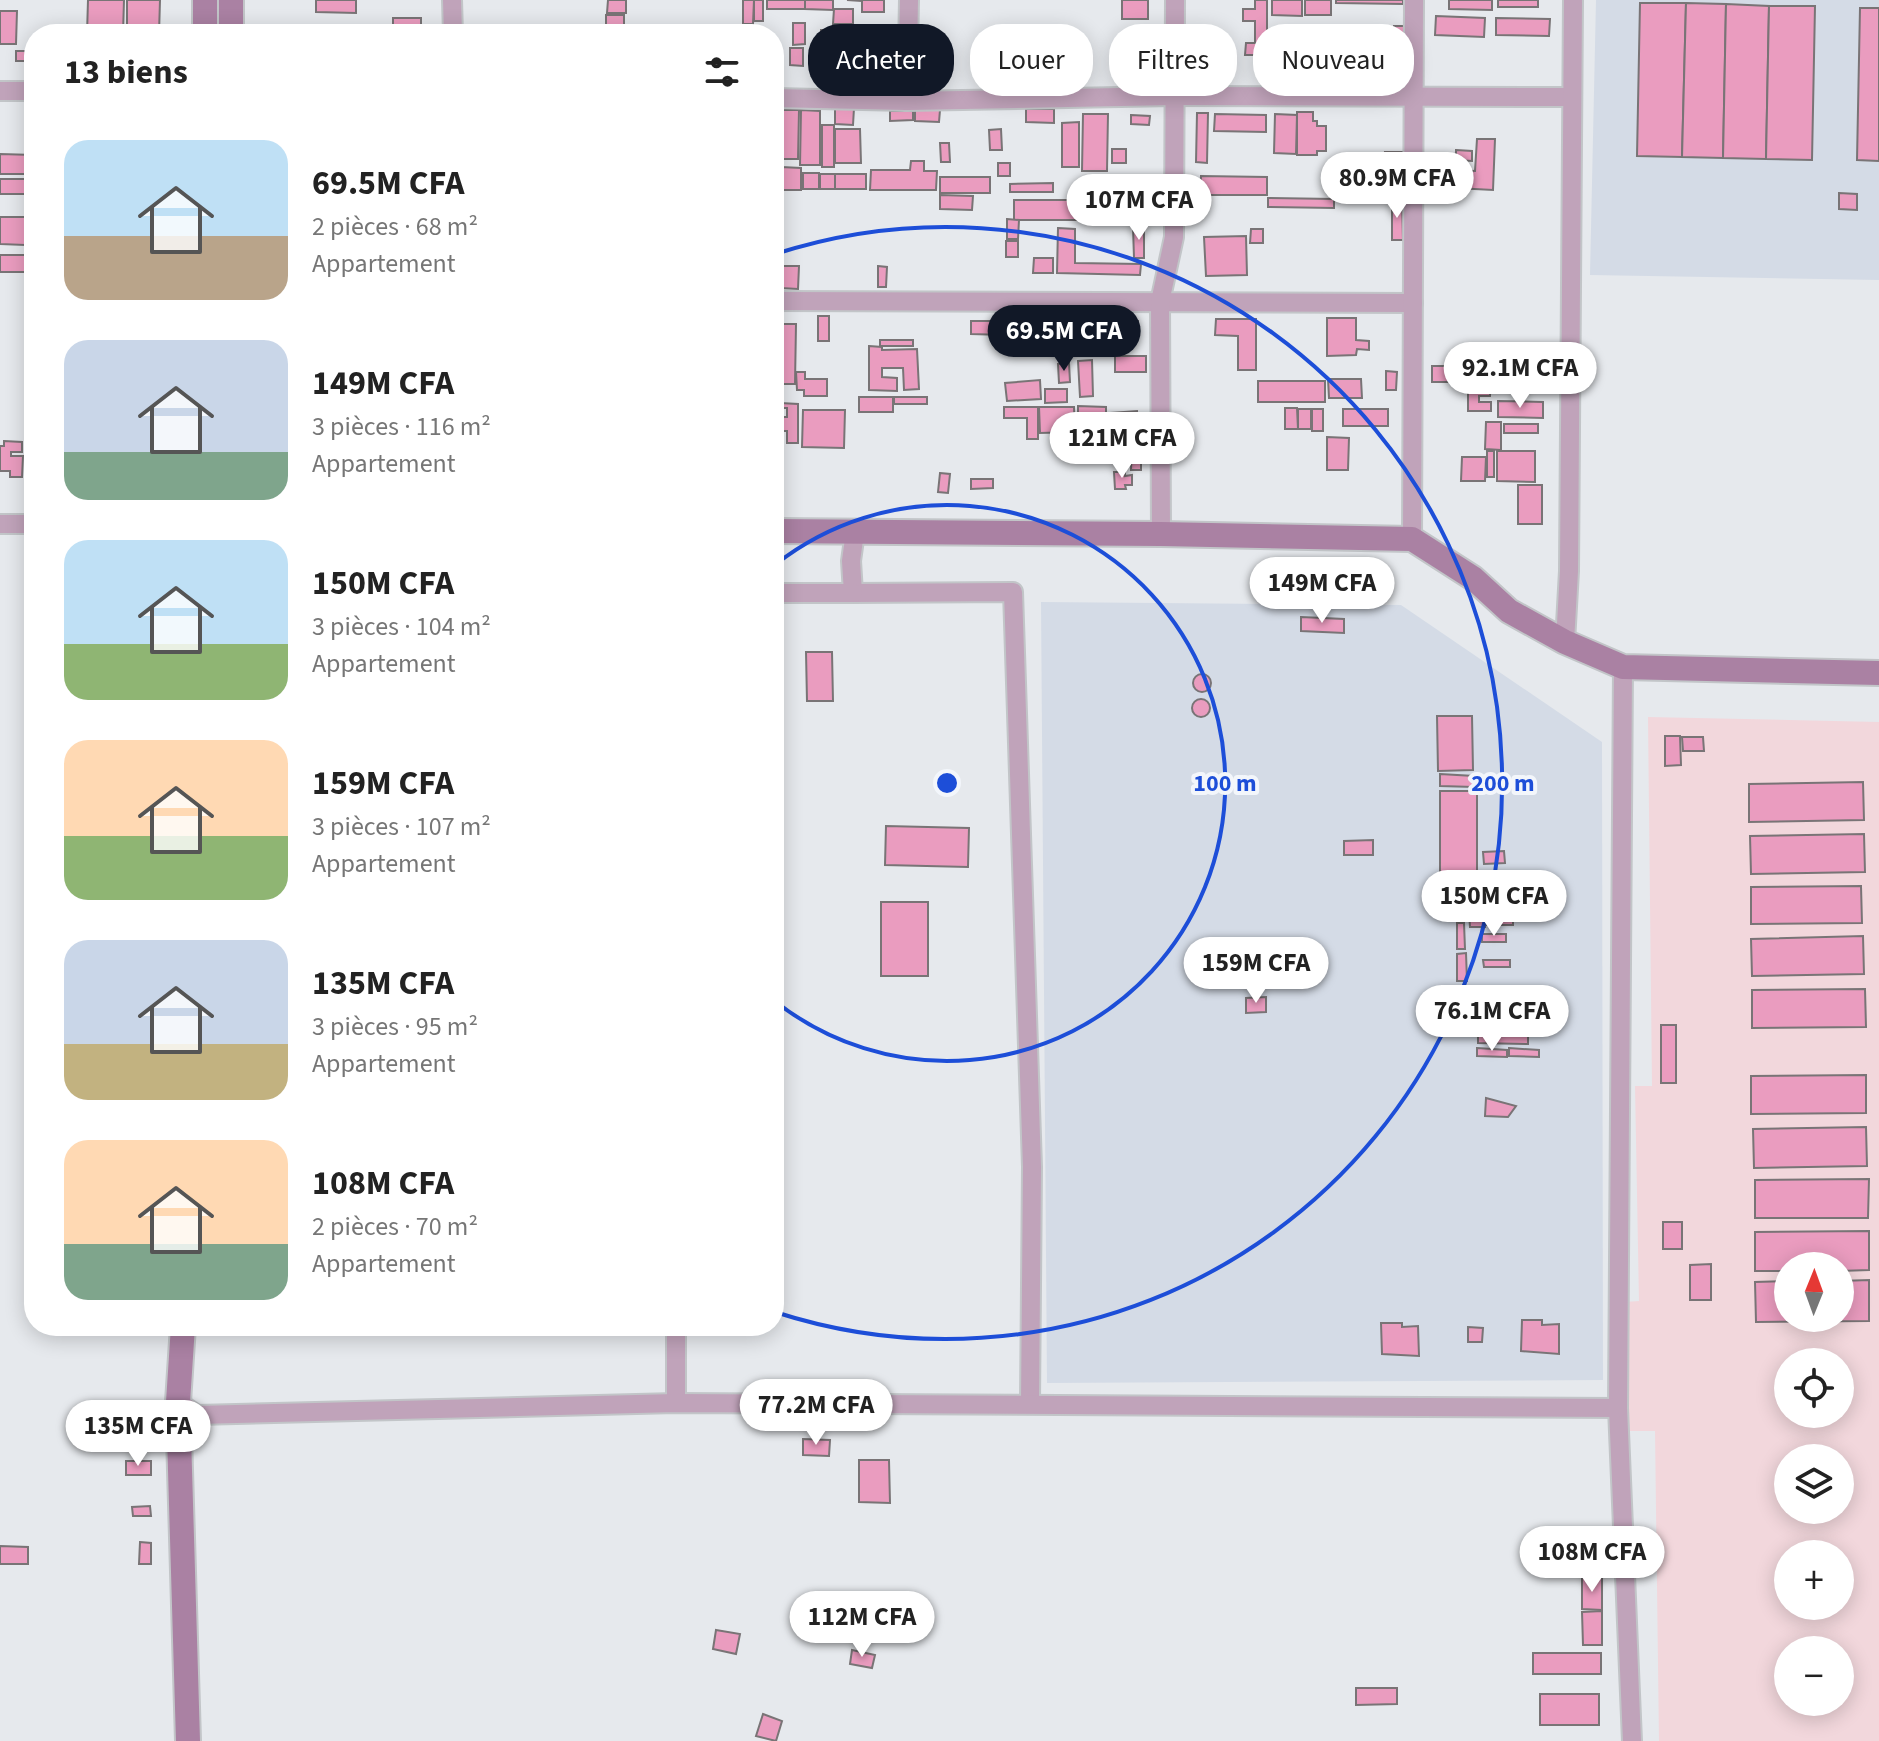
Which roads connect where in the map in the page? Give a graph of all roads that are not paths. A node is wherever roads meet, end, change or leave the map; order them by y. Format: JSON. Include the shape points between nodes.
{"nodes":[{"id":1,"x":205,"y":0,"type":"edge"},
{"id":2,"x":231,"y":0,"type":"edge"},
{"id":3,"x":452,"y":0,"type":"edge"},
{"id":4,"x":909,"y":0,"type":"edge"},
{"id":5,"x":1175,"y":0,"type":"edge"},
{"id":6,"x":1414,"y":0,"type":"edge"},
{"id":7,"x":1573,"y":0,"type":"edge"},
{"id":8,"x":205,"y":24,"type":"edge"},
{"id":9,"x":231,"y":24,"type":"edge"},
{"id":10,"x":453,"y":24,"type":"edge"},
{"id":11,"x":1174,"y":24,"type":"edge"},
{"id":12,"x":1414,"y":24,"type":"edge"},
{"id":13,"x":0,"y":91,"type":"edge"},
{"id":14,"x":24,"y":91,"type":"edge"},
{"id":15,"x":1173,"y":96,"type":"joint"},
{"id":16,"x":1413,"y":96,"type":"joint"},
{"id":17,"x":1572,"y":97,"type":"junction"},
{"id":18,"x":784,"y":98,"type":"edge"},
{"id":19,"x":907,"y":101,"type":"junction"},
{"id":20,"x":784,"y":301,"type":"edge"},
{"id":21,"x":1160,"y":302,"type":"junction"},
{"id":22,"x":1413,"y":303,"type":"junction"},
{"id":23,"x":0,"y":524,"type":"edge"},
{"id":24,"x":24,"y":524,"type":"edge"},
{"id":25,"x":784,"y":531,"type":"edge"},
{"id":26,"x":855,"y":532,"type":"junction"},
{"id":27,"x":1161,"y":534,"type":"junction"},
{"id":28,"x":1412,"y":539,"type":"junction"},
{"id":29,"x":852,"y":588,"type":"junction"},
{"id":30,"x":784,"y":592,"type":"edge"},
{"id":31,"x":1565,"y":642,"type":"junction"},
{"id":32,"x":1623,"y":667,"type":"junction"},
{"id":33,"x":1879,"y":673,"type":"edge"},
{"id":34,"x":182,"y":1336,"type":"edge"},
{"id":35,"x":676,"y":1336,"type":"edge"},
{"id":36,"x":178,"y":1402,"type":"junction"},
{"id":37,"x":676,"y":1403,"type":"junction"},
{"id":38,"x":1030,"y":1403,"type":"junction"},
{"id":39,"x":1618,"y":1408,"type":"junction"},
{"id":40,"x":188,"y":1741,"type":"edge"},
{"id":41,"x":1632,"y":1741,"type":"edge"}],
"edges":[{"from":1,"to":8,"type":"street"},
{"from":2,"to":9,"type":"street"},
{"from":3,"to":10,"type":"street"},
{"from":4,"to":19,"type":"street"},
{"from":5,"to":11,"type":"street"},
{"from":6,"to":12,"type":"street"},
{"from":7,"to":17,"type":"street"},
{"from":13,"to":14,"type":"street"},
{"from":15,"to":19,"type":"street"},
{"from":15,"to":21,"type":"street","via":[[1174,237]]},
{"from":16,"to":17,"type":"street"},
{"from":16,"to":22,"type":"street"},
{"from":17,"to":31,"type":"street"},
{"from":18,"to":19,"type":"street"},
{"from":20,"to":21,"type":"street"},
{"from":21,"to":22,"type":"street"},
{"from":21,"to":27,"type":"street"},
{"from":22,"to":28,"type":"street"},
{"from":23,"to":24,"type":"street"},
{"from":25,"to":26,"type":"street"},
{"from":26,"to":27,"type":"street"},
{"from":26,"to":29,"type":"street"},
{"from":27,"to":28,"type":"street"},
{"from":28,"to":31,"type":"street","via":[[1473,578],[1509,611]]},
{"from":29,"to":30,"type":"street"},
{"from":29,"to":38,"type":"street","via":[[1013,592],[1032,1167]]},
{"from":31,"to":32,"type":"street"},
{"from":32,"to":33,"type":"street"},
{"from":32,"to":39,"type":"street"},
{"from":34,"to":36,"type":"street"},
{"from":35,"to":37,"type":"street"},
{"from":36,"to":37,"type":"street","via":[[197,1415]]},
{"from":36,"to":40,"type":"street"},
{"from":37,"to":38,"type":"street"},
{"from":38,"to":39,"type":"street"},
{"from":39,"to":41,"type":"street"}]}
